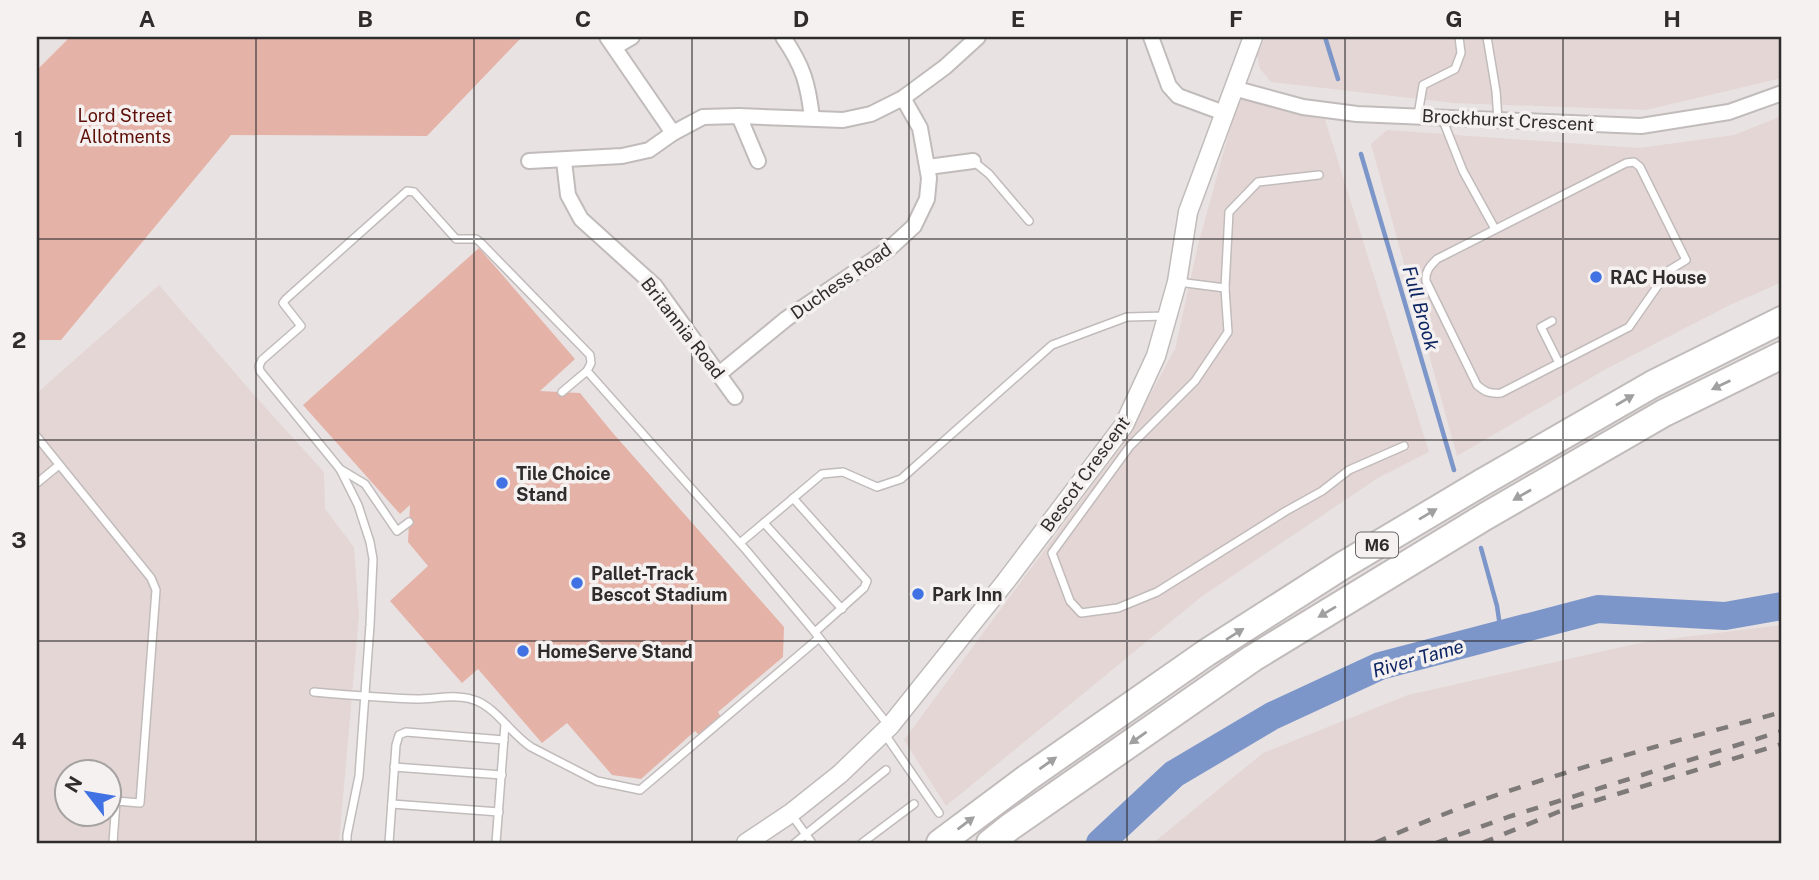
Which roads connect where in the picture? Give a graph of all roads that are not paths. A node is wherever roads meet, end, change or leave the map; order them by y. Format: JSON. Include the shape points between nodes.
{"nodes":[{"id":1,"x":632,"y":37,"type":"edge"},
{"id":2,"x":783,"y":37,"type":"edge"},
{"id":3,"x":978,"y":37,"type":"edge"},
{"id":4,"x":1151,"y":37,"type":"edge"},
{"id":5,"x":1253,"y":37,"type":"edge"},
{"id":6,"x":1459,"y":37,"type":"edge"},
{"id":7,"x":1487,"y":37,"type":"edge"},
{"id":8,"x":611,"y":42,"type":"edge"},
{"id":9,"x":1233,"y":88,"type":"junction"},
{"id":10,"x":1782,"y":93,"type":"edge"},
{"id":11,"x":903,"y":98,"type":"junction"},
{"id":12,"x":1224,"y":113,"type":"junction"},
{"id":13,"x":739,"y":116,"type":"junction"},
{"id":14,"x":1418,"y":116,"type":"junction"},
{"id":15,"x":812,"y":118,"type":"junction"},
{"id":16,"x":1442,"y":118,"type":"junction"},
{"id":17,"x":1498,"y":121,"type":"junction"},
{"id":18,"x":673,"y":133,"type":"junction"},
{"id":19,"x":529,"y":161,"type":"dead end"},
{"id":20,"x":564,"y":161,"type":"junction"},
{"id":21,"x":758,"y":161,"type":"dead end"},
{"id":22,"x":973,"y":161,"type":"joint"},
{"id":23,"x":928,"y":167,"type":"junction"},
{"id":24,"x":1319,"y":175,"type":"dead end"},
{"id":25,"x":1029,"y":220,"type":"dead end"},
{"id":26,"x":1495,"y":229,"type":"junction"},
{"id":27,"x":1177,"y":282,"type":"junction"},
{"id":28,"x":1225,"y":289,"type":"junction"},
{"id":29,"x":1168,"y":316,"type":"junction"},
{"id":30,"x":1782,"y":320,"type":"edge"},
{"id":31,"x":1552,"y":321,"type":"dead end"},
{"id":32,"x":1782,"y":355,"type":"edge"},
{"id":33,"x":1559,"y":363,"type":"junction"},
{"id":34,"x":587,"y":371,"type":"junction"},
{"id":35,"x":719,"y":374,"type":"junction"},
{"id":36,"x":562,"y":392,"type":"dead end"},
{"id":37,"x":734,"y":397,"type":"dead end"},
{"id":38,"x":37,"y":437,"type":"edge"},
{"id":39,"x":1404,"y":446,"type":"dead end"},
{"id":40,"x":60,"y":465,"type":"junction"},
{"id":41,"x":340,"y":469,"type":"junction"},
{"id":42,"x":37,"y":484,"type":"edge"},
{"id":43,"x":793,"y":498,"type":"junction"},
{"id":44,"x":409,"y":522,"type":"dead end"},
{"id":45,"x":764,"y":523,"type":"junction"},
{"id":46,"x":740,"y":543,"type":"junction"},
{"id":47,"x":842,"y":609,"type":"junction"},
{"id":48,"x":817,"y":635,"type":"junction"},
{"id":49,"x":314,"y":692,"type":"dead end"},
{"id":50,"x":364,"y":695,"type":"junction"},
{"id":51,"x":505,"y":724,"type":"junction"},
{"id":52,"x":887,"y":729,"type":"junction"},
{"id":53,"x":504,"y":740,"type":"junction"},
{"id":54,"x":394,"y":767,"type":"junction"},
{"id":55,"x":886,"y":770,"type":"dead end"},
{"id":56,"x":502,"y":775,"type":"junction"},
{"id":57,"x":392,"y":804,"type":"junction"},
{"id":58,"x":914,"y":804,"type":"dead end"},
{"id":59,"x":499,"y":812,"type":"junction"},
{"id":60,"x":790,"y":813,"type":"junction"},
{"id":61,"x":939,"y":813,"type":"dead end"},
{"id":62,"x":1000,"y":835,"type":"edge"},
{"id":63,"x":806,"y":836,"type":"junction"},
{"id":64,"x":113,"y":843,"type":"edge"},
{"id":65,"x":347,"y":843,"type":"edge"},
{"id":66,"x":389,"y":843,"type":"edge"},
{"id":67,"x":398,"y":843,"type":"edge"},
{"id":68,"x":496,"y":843,"type":"edge"},
{"id":69,"x":746,"y":843,"type":"edge"},
{"id":70,"x":795,"y":843,"type":"edge"},
{"id":71,"x":812,"y":843,"type":"edge"},
{"id":72,"x":862,"y":843,"type":"edge"},
{"id":73,"x":940,"y":843,"type":"edge"}],
"edges":[{"from":1,"to":8,"type":"street"},
{"from":2,"to":15,"type":"street","via":[[802,69]]},
{"from":3,"to":11,"type":"street"},
{"from":4,"to":12,"type":"street","via":[[1174,92]]},
{"from":5,"to":9,"type":"street","name":"Bescot Crescent"},
{"from":6,"to":14,"type":"lane","via":[[1461,53],[1455,69],[1423,85]]},
{"from":7,"to":17,"type":"lane"},
{"from":8,"to":18,"type":"street"},
{"from":9,"to":12,"type":"street","name":"Bescot Crescent"},
{"from":9,"to":14,"type":"street","name":"Brockhurst Crescent","via":[[1303,107]]},
{"from":10,"to":17,"type":"street","name":"Brockhurst Crescent","via":[[1729,112],[1641,126]]},
{"from":11,"to":15,"type":"street","via":[[871,114],[843,120]]},
{"from":11,"to":23,"type":"street","name":"Duchess Road","via":[[920,128]]},
{"from":12,"to":27,"type":"street","name":"Bescot Crescent","via":[[1188,212]]},
{"from":13,"to":15,"type":"street"},
{"from":13,"to":18,"type":"street","via":[[703,117]]},
{"from":13,"to":21,"type":"street"},
{"from":14,"to":16,"type":"street","name":"Brockhurst Crescent"},
{"from":16,"to":17,"type":"street","name":"Brockhurst Crescent"},
{"from":16,"to":26,"type":"lane","via":[[1463,171]]},
{"from":18,"to":20,"type":"street","via":[[649,150]]},
{"from":19,"to":20,"type":"street"},
{"from":20,"to":35,"type":"street","name":"Britannia Road","via":[[568,195],[581,219],[655,286]]},
{"from":22,"to":23,"type":"street"},
{"from":22,"to":25,"type":"lane"},
{"from":23,"to":35,"type":"street","name":"Duchess Road","via":[[927,199],[914,226]]},
{"from":24,"to":28,"type":"lane","via":[[1258,182],[1229,212]]},
{"from":26,"to":33,"type":"lane","via":[[1437,259],[1425,274],[1426,281],[1484,391],[1501,393]]},
{"from":26,"to":33,"type":"lane","via":[[1634,162],[1686,260],[1668,271],[1629,327]]},
{"from":27,"to":28,"type":"lane"},
{"from":27,"to":29,"type":"street","name":"Bescot Crescent"},
{"from":28,"to":39,"type":"lane","via":[[1228,332],[1195,381],[1130,446],[1052,553],[1070,601],[1081,613],[1118,608],[1157,592],[1349,470]]},
{"from":29,"to":43,"type":"lane","via":[[1127,317],[1052,345],[901,479],[877,487],[843,472],[822,474]]},
{"from":29,"to":52,"type":"street","name":"Bescot Crescent","via":[[1156,356],[1124,425]]},
{"from":73,"to":30,"type":"highway","number":"M6","one_way":true,"via":[[1206,653],[1342,566],[1653,384]]},
{"from":31,"to":33,"type":"lane","via":[[1541,327]]},
{"from":32,"to":62,"type":"highway","number":"M6","one_way":true,"via":[[1664,413],[1252,658]]},
{"from":34,"to":36,"type":"lane"},
{"from":34,"to":41,"type":"lane","via":[[590,355],[480,242],[456,239],[414,192],[407,191],[286,299],[284,306],[302,326],[259,366]]},
{"from":34,"to":46,"type":"lane"},
{"from":35,"to":37,"type":"street","name":"Britannia Road"},
{"from":38,"to":40,"type":"lane"},
{"from":40,"to":42,"type":"lane"},
{"from":40,"to":64,"type":"lane","via":[[152,578],[156,590],[140,803],[116,801]]},
{"from":41,"to":44,"type":"lane","via":[[365,484],[397,531]]},
{"from":41,"to":50,"type":"lane","via":[[358,505],[373,559]]},
{"from":43,"to":45,"type":"lane"},
{"from":43,"to":47,"type":"lane","via":[[867,580]]},
{"from":45,"to":46,"type":"lane"},
{"from":45,"to":47,"type":"lane"},
{"from":46,"to":48,"type":"lane"},
{"from":47,"to":48,"type":"lane"},
{"from":48,"to":51,"type":"lane","via":[[640,790],[597,781],[531,747]]},
{"from":48,"to":52,"type":"lane"},
{"from":49,"to":50,"type":"lane"},
{"from":50,"to":51,"type":"lane","via":[[471,699],[487,706]]},
{"from":50,"to":65,"type":"lane","via":[[359,776]]},
{"from":51,"to":53,"type":"lane"},
{"from":52,"to":60,"type":"street","name":"Bescot Crescent"},
{"from":52,"to":61,"type":"lane"},
{"from":53,"to":54,"type":"lane","via":[[406,732],[399,735]]},
{"from":53,"to":56,"type":"lane"},
{"from":54,"to":56,"type":"lane"},
{"from":54,"to":57,"type":"lane"},
{"from":55,"to":63,"type":"lane"},
{"from":56,"to":59,"type":"lane"},
{"from":57,"to":59,"type":"lane"},
{"from":57,"to":66,"type":"lane"},
{"from":58,"to":72,"type":"lane"},
{"from":59,"to":68,"type":"lane"},
{"from":60,"to":63,"type":"lane"},
{"from":60,"to":69,"type":"street","name":"Bescot Crescent"},
{"from":63,"to":70,"type":"lane"},
{"from":63,"to":71,"type":"lane"},
{"from":66,"to":67,"type":"lane"}]}
